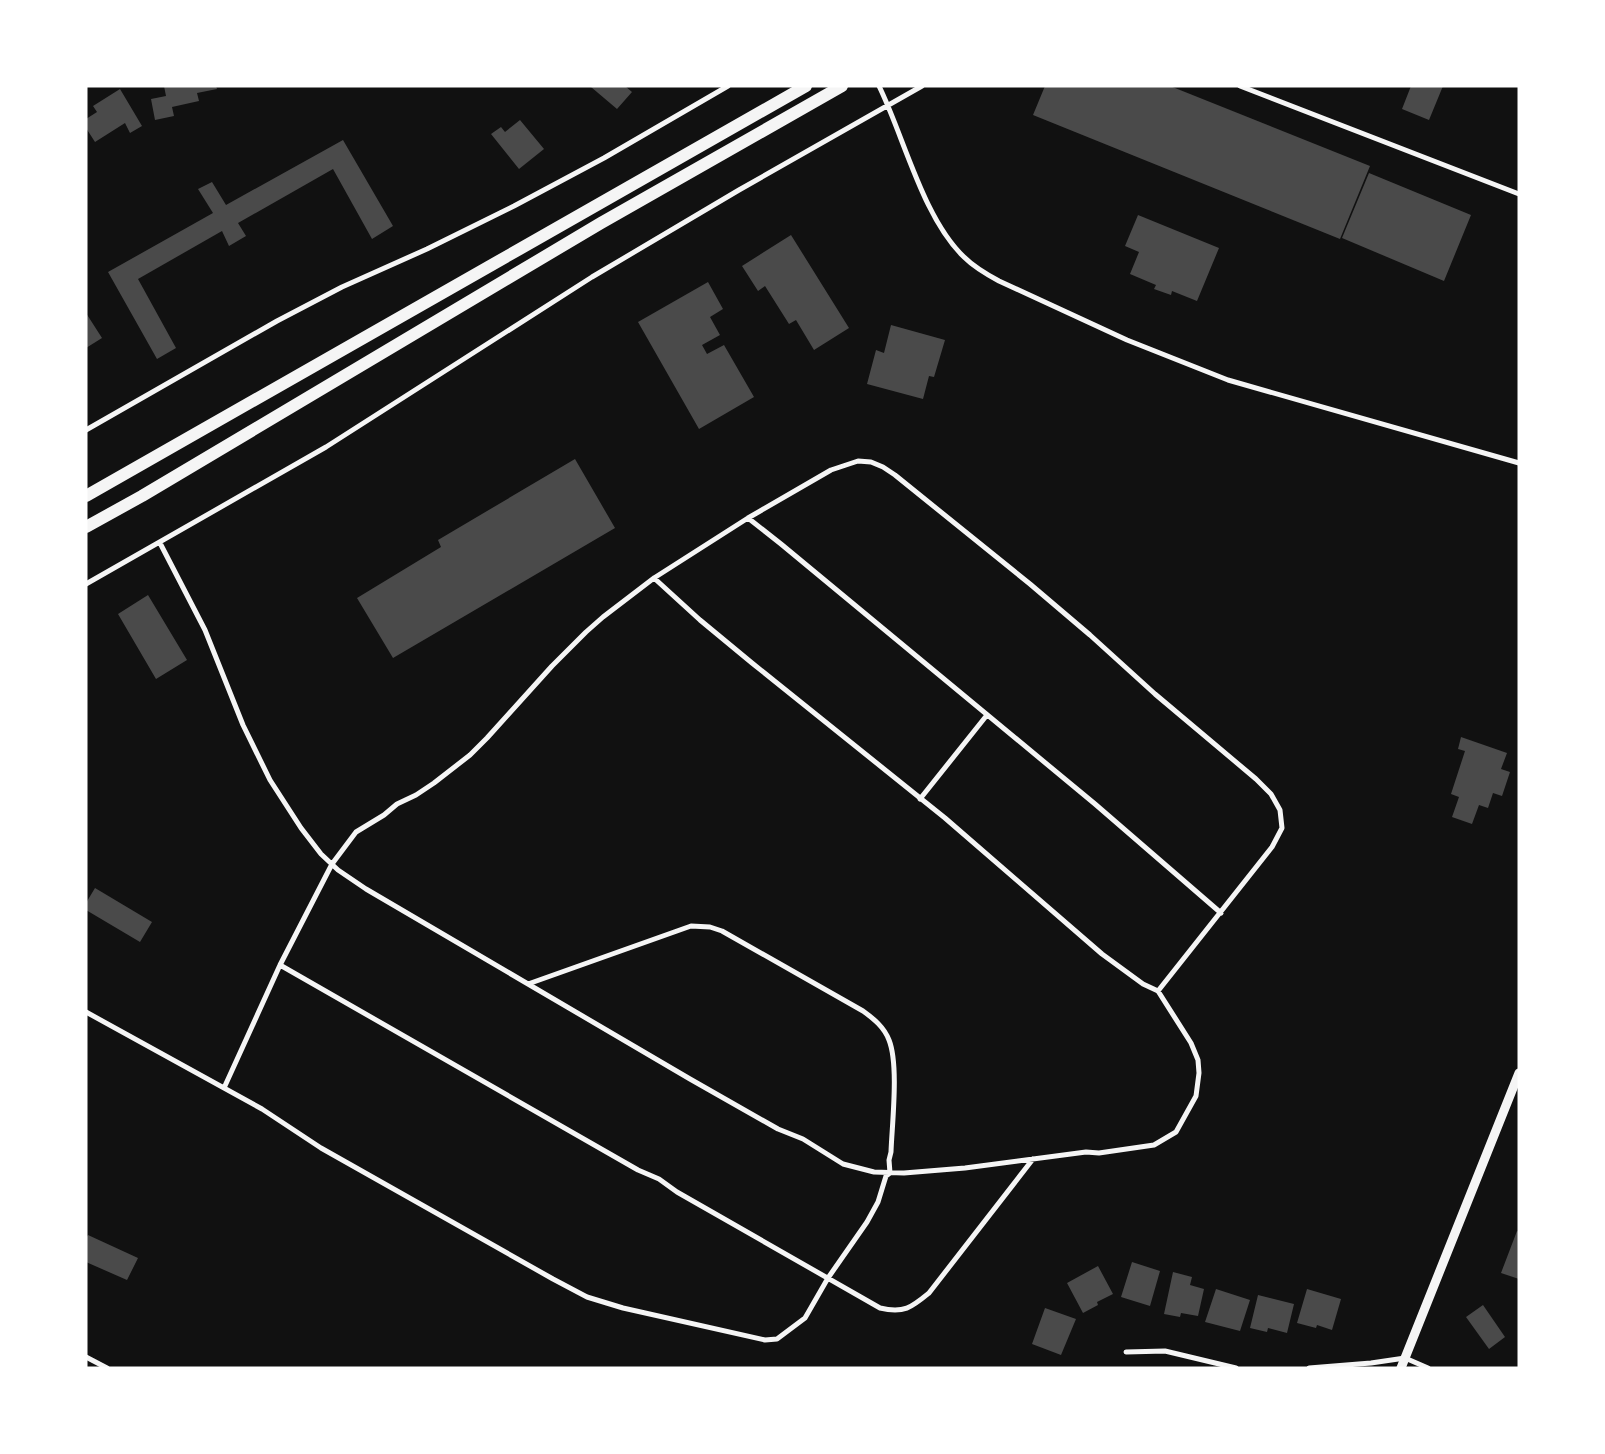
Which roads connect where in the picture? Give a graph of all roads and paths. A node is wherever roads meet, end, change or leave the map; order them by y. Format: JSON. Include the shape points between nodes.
{"nodes":[{"id":1,"x":728,"y":86,"type":"edge"},
{"id":2,"x":806,"y":86,"type":"edge"},
{"id":3,"x":842,"y":86,"type":"edge"},
{"id":4,"x":879,"y":86,"type":"edge"},
{"id":5,"x":922,"y":86,"type":"edge"},
{"id":6,"x":1240,"y":86,"type":"edge"},
{"id":7,"x":888,"y":105,"type":"junction"},
{"id":8,"x":1519,"y":194,"type":"edge"},
{"id":9,"x":86,"y":430,"type":"edge"},
{"id":10,"x":1519,"y":463,"type":"edge"},
{"id":11,"x":86,"y":496,"type":"edge"},
{"id":12,"x":748,"y":518,"type":"junction"},
{"id":13,"x":86,"y":527,"type":"edge"},
{"id":14,"x":160,"y":543,"type":"junction"},
{"id":15,"x":654,"y":578,"type":"junction"},
{"id":16,"x":86,"y":584,"type":"edge"},
{"id":17,"x":987,"y":715,"type":"junction"},
{"id":18,"x":920,"y":799,"type":"junction"},
{"id":19,"x":332,"y":864,"type":"junction"},
{"id":20,"x":1221,"y":912,"type":"junction"},
{"id":21,"x":280,"y":965,"type":"junction"},
{"id":22,"x":528,"y":984,"type":"junction"},
{"id":23,"x":1158,"y":991,"type":"junction"},
{"id":24,"x":86,"y":1012,"type":"edge"},
{"id":25,"x":1519,"y":1073,"type":"edge"},
{"id":26,"x":224,"y":1088,"type":"junction"},
{"id":27,"x":1033,"y":1159,"type":"junction"},
{"id":28,"x":890,"y":1173,"type":"junction"},
{"id":29,"x":828,"y":1278,"type":"junction"},
{"id":30,"x":1126,"y":1352,"type":"dead end"},
{"id":31,"x":86,"y":1357,"type":"edge"},
{"id":32,"x":1405,"y":1358,"type":"junction"},
{"id":33,"x":107,"y":1368,"type":"edge"},
{"id":34,"x":1236,"y":1368,"type":"edge"},
{"id":35,"x":1309,"y":1368,"type":"edge"},
{"id":36,"x":1401,"y":1368,"type":"edge"},
{"id":37,"x":1428,"y":1368,"type":"edge"}],
"edges":[{"from":1,"to":9,"type":"street","via":[[514,206],[277,321]]},
{"from":2,"to":11,"type":"main road"},
{"from":3,"to":13,"type":"main road","via":[[601,222]]},
{"from":4,"to":7,"type":"street"},
{"from":5,"to":7,"type":"street"},
{"from":6,"to":8,"type":"street"},
{"from":7,"to":10,"type":"street","via":[[926,200],[948,238],[979,270],[1127,340],[1228,380]]},
{"from":7,"to":14,"type":"street","via":[[592,277],[326,447]]},
{"from":12,"to":15,"type":"street"},
{"from":12,"to":17,"type":"street"},
{"from":12,"to":20,"type":"street","via":[[831,470],[858,461],[871,462],[895,475],[1038,591],[1256,779],[1277,802],[1282,819],[1278,837]]},
{"from":14,"to":16,"type":"street"},
{"from":14,"to":19,"type":"street","via":[[205,630],[260,763],[301,828]]},
{"from":15,"to":18,"type":"street","via":[[700,620]]},
{"from":15,"to":19,"type":"street","via":[[586,632],[470,755],[434,783],[356,832]]},
{"from":17,"to":18,"type":"street"},
{"from":17,"to":20,"type":"street"},
{"from":18,"to":23,"type":"street","via":[[1102,954]]},
{"from":19,"to":21,"type":"street"},
{"from":19,"to":22,"type":"street","via":[[366,889]]},
{"from":20,"to":23,"type":"street"},
{"from":21,"to":26,"type":"street"},
{"from":21,"to":29,"type":"street"},
{"from":22,"to":28,"type":"street","via":[[844,1164]]},
{"from":22,"to":28,"type":"street","via":[[691,926],[710,927],[734,937],[863,1011],[882,1028],[893,1050]]},
{"from":23,"to":27,"type":"street","via":[[1198,1060],[1196,1096],[1176,1132],[1154,1145]]},
{"from":24,"to":26,"type":"street"},
{"from":25,"to":32,"type":"street"},
{"from":26,"to":29,"type":"street","via":[[321,1148],[587,1297],[765,1340],[777,1339],[805,1318]]},
{"from":27,"to":28,"type":"street"},
{"from":27,"to":29,"type":"street","via":[[937,1285],[912,1307],[897,1311],[880,1308]]},
{"from":28,"to":29,"type":"street","via":[[867,1222]]},
{"from":30,"to":34,"type":"street","via":[[1164,1350]]},
{"from":31,"to":33,"type":"street"},
{"from":32,"to":35,"type":"street"},
{"from":32,"to":36,"type":"street"},
{"from":32,"to":37,"type":"street"}]}
